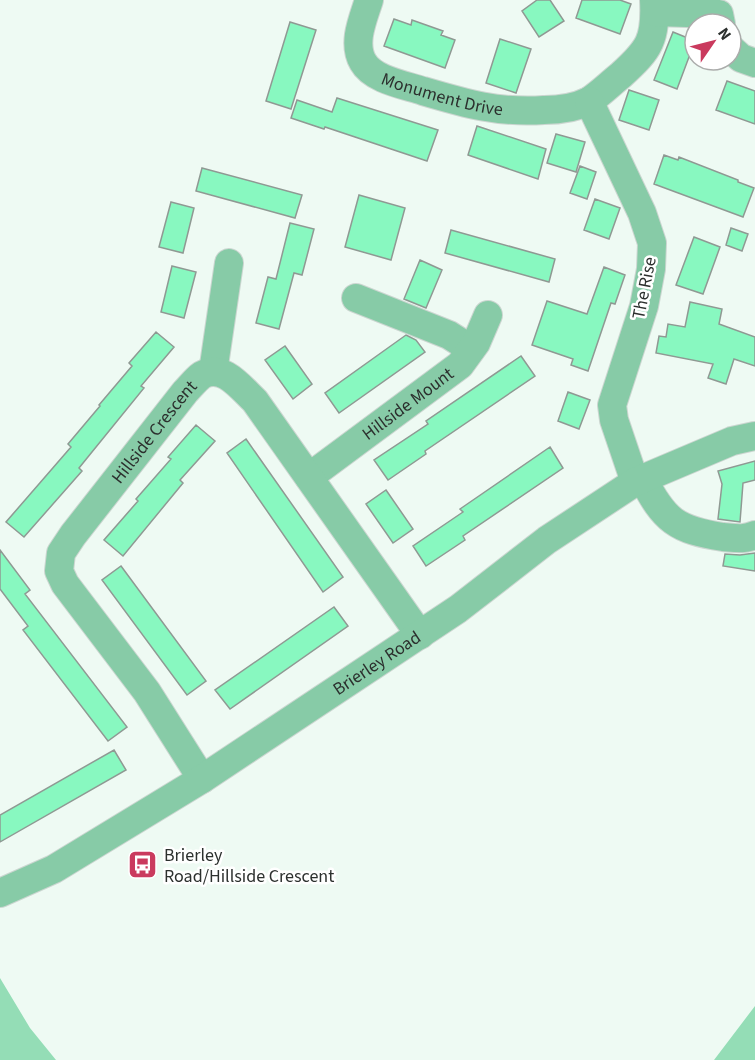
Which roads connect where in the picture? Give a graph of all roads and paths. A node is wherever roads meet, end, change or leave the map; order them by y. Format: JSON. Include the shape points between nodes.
{"nodes":[{"id":1,"x":369,"y":0,"type":"edge"},
{"id":2,"x":654,"y":6,"type":"edge"},
{"id":3,"x":684,"y":12,"type":"edge"},
{"id":4,"x":589,"y":100,"type":"junction"},
{"id":5,"x":229,"y":263,"type":"dead end"},
{"id":6,"x":356,"y":298,"type":"dead end"},
{"id":7,"x":488,"y":315,"type":"dead end"},
{"id":8,"x":471,"y":350,"type":"junction"},
{"id":9,"x":213,"y":372,"type":"junction"},
{"id":10,"x":755,"y":436,"type":"edge"},
{"id":11,"x":309,"y":477,"type":"junction"},
{"id":12,"x":639,"y":480,"type":"junction"},
{"id":13,"x":755,"y":535,"type":"edge"},
{"id":14,"x":420,"y":634,"type":"junction"},
{"id":15,"x":202,"y":779,"type":"junction"},
{"id":16,"x":0,"y":893,"type":"edge"}],
"edges":[{"from":1,"to":4,"type":"street","name":"Monument Drive","via":[[357,47],[363,63],[390,81],[477,107],[516,112],[569,108]]},
{"from":2,"to":3,"type":"street"},
{"from":2,"to":4,"type":"street","via":[[653,38],[638,60]]},
{"from":4,"to":12,"type":"street","name":"The Rise","via":[[652,243],[644,306],[612,405],[614,420]]},
{"from":5,"to":9,"type":"street"},
{"from":6,"to":8,"type":"street","via":[[449,335]]},
{"from":7,"to":8,"type":"street","name":"Hillside Mount"},
{"from":8,"to":11,"type":"street","name":"Hillside Mount","via":[[460,365]]},
{"from":9,"to":11,"type":"street","name":"Hillside Crescent","via":[[227,375],[255,401]]},
{"from":9,"to":15,"type":"street","name":"Hillside Crescent","via":[[202,375],[185,392],[80,526],[62,553],[59,571],[147,692]]},
{"from":10,"to":12,"type":"street","name":"Brierley Road","via":[[732,441]]},
{"from":11,"to":14,"type":"street","name":"Hillside Crescent"},
{"from":12,"to":13,"type":"street","name":"The Rise","via":[[661,509],[681,526],[744,539]]},
{"from":12,"to":14,"type":"street","name":"Brierley Road","via":[[547,540]]},
{"from":14,"to":15,"type":"street","name":"Brierley Road"},
{"from":15,"to":16,"type":"street","name":"Brierley Road","via":[[54,868]]}]}
